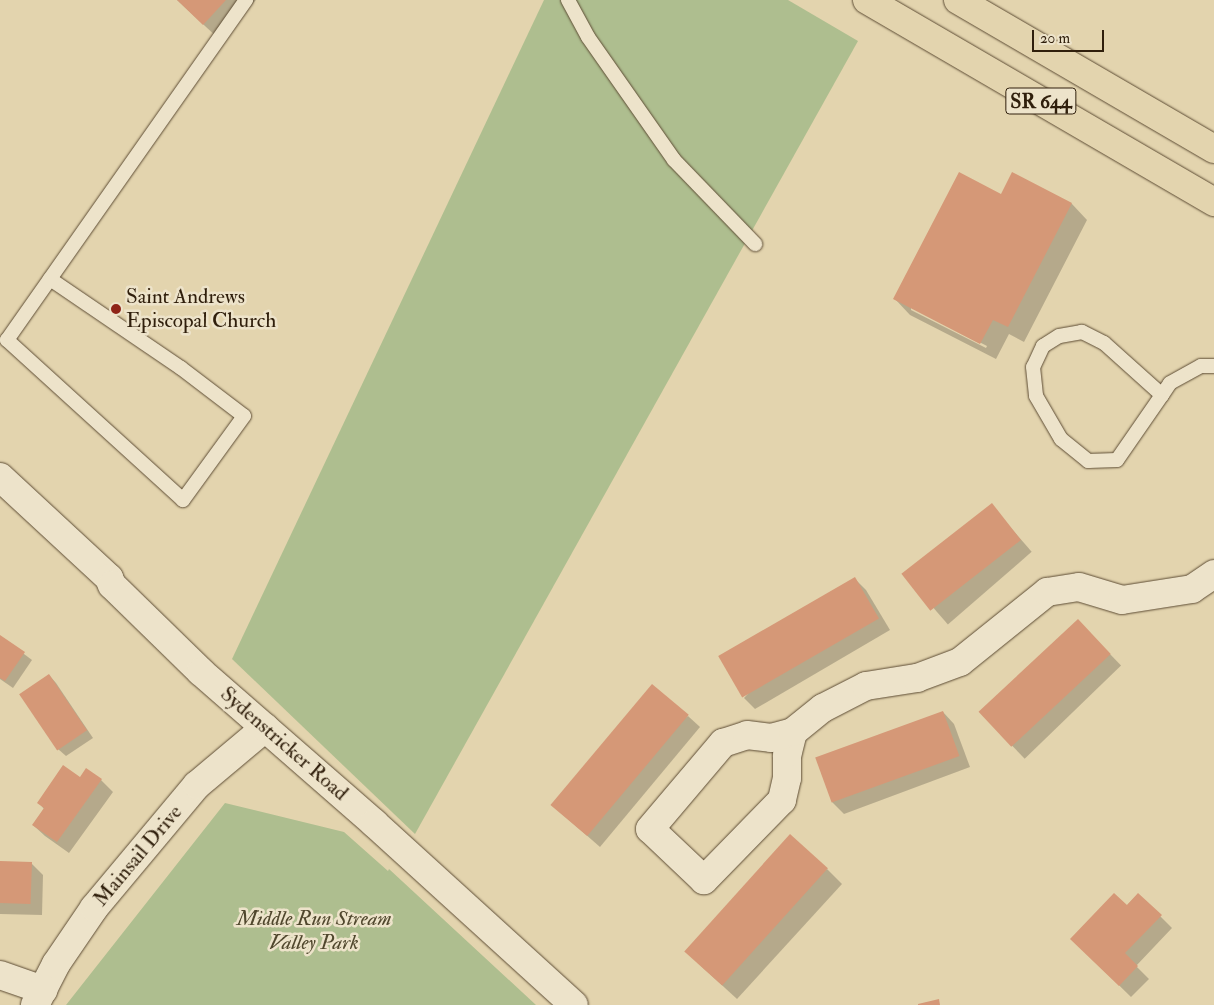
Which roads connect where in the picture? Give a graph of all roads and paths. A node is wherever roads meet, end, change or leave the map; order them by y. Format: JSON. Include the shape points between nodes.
{"nodes":[{"id":1,"x":246,"y":0,"type":"edge"},
{"id":2,"x":568,"y":0,"type":"edge"},
{"id":3,"x":867,"y":0,"type":"edge"},
{"id":4,"x":958,"y":0,"type":"edge"},
{"id":5,"x":1214,"y":150,"type":"edge"},
{"id":6,"x":1214,"y":202,"type":"edge"},
{"id":7,"x":755,"y":244,"type":"dead end"},
{"id":8,"x":50,"y":279,"type":"junction"},
{"id":9,"x":1214,"y":366,"type":"edge"},
{"id":10,"x":1162,"y":395,"type":"junction"},
{"id":11,"x":0,"y":477,"type":"edge"},
{"id":12,"x":1214,"y":574,"type":"edge"},
{"id":13,"x":265,"y":728,"type":"junction"},
{"id":14,"x":793,"y":732,"type":"junction"},
{"id":15,"x":0,"y":975,"type":"edge"},
{"id":16,"x":39,"y":998,"type":"edge"},
{"id":17,"x":574,"y":1005,"type":"edge"}],
"edges":[{"from":1,"to":8,"type":"lane"},
{"from":2,"to":7,"type":"lane","via":[[588,37],[674,160]]},
{"from":3,"to":6,"type":"main road","number":"SR 644"},
{"from":4,"to":5,"type":"main road","number":"SR 644"},
{"from":8,"to":8,"type":"lane","via":[[7,340],[183,500],[244,416],[181,368]]},
{"from":9,"to":10,"type":"lane","via":[[1201,366],[1170,383]]},
{"from":10,"to":10,"type":"lane","via":[[1117,460],[1088,461],[1061,439],[1036,396],[1033,367],[1043,346],[1059,336],[1082,332],[1104,343]]},
{"from":11,"to":13,"type":"street","name":"Sydenstricker Road","via":[[109,578],[112,585],[201,672]]},
{"from":12,"to":14,"type":"street","via":[[1192,589],[1122,600],[1079,587],[1046,592],[960,662],[917,678],[866,686],[822,708]]},
{"from":13,"to":16,"type":"street","name":"Mainsail Drive","via":[[197,785],[94,908],[56,964]]},
{"from":13,"to":17,"type":"street","name":"Sydenstricker Road"},
{"from":14,"to":14,"type":"street","via":[[771,738],[747,735],[722,743],[650,829],[704,880],[782,800]]},
{"from":15,"to":16,"type":"street"}]}
